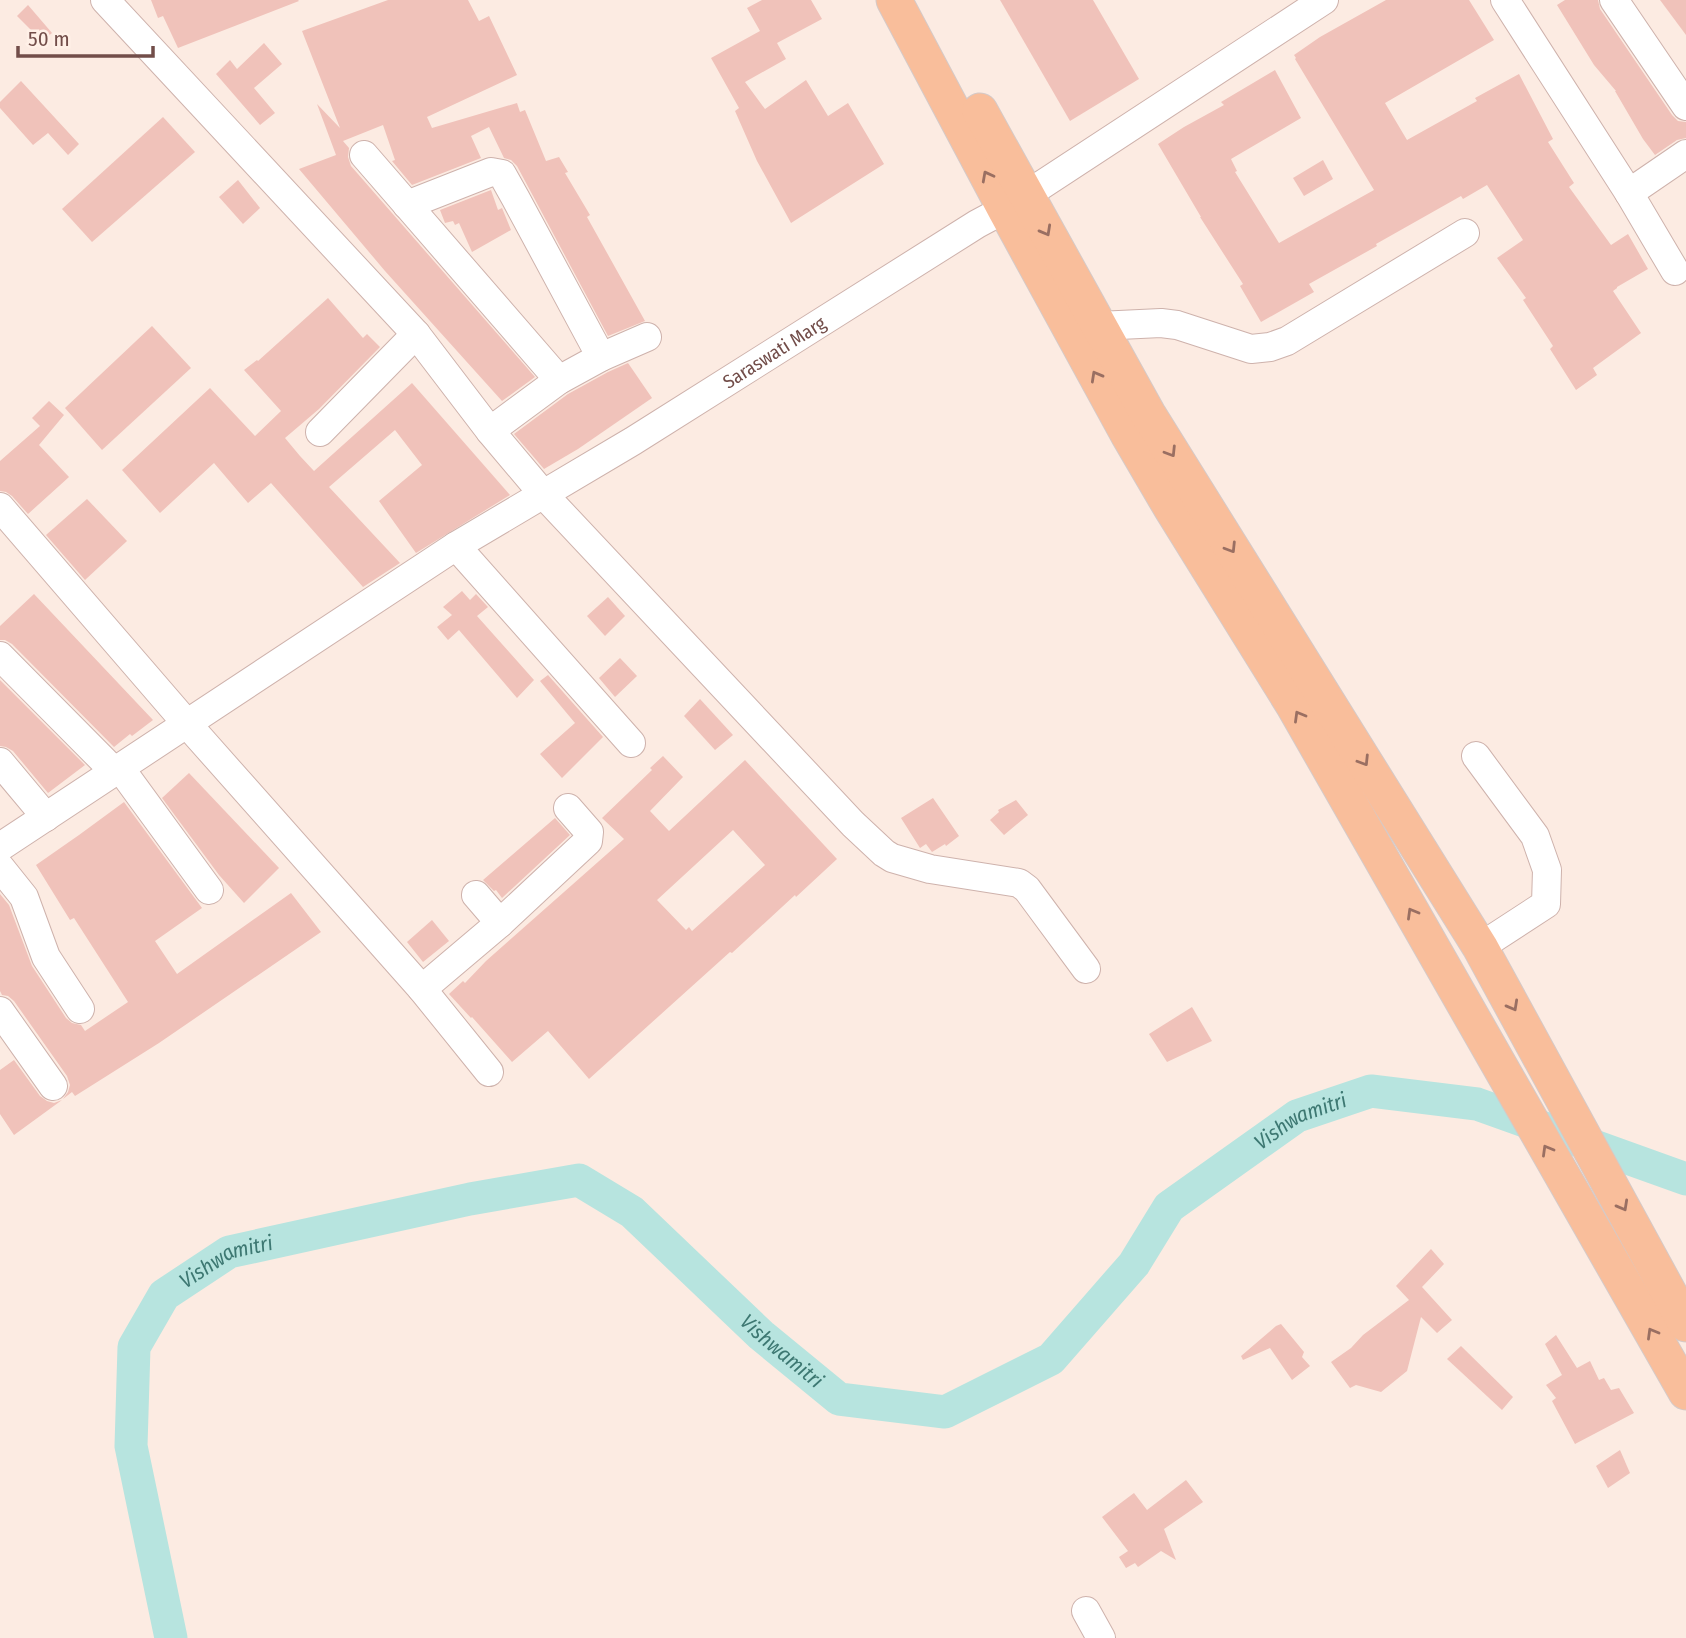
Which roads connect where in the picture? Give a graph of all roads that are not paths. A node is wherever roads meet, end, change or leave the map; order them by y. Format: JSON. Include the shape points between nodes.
{"nodes":[{"id":1,"x":105,"y":0,"type":"edge"},
{"id":2,"x":894,"y":0,"type":"edge"},
{"id":3,"x":919,"y":0,"type":"edge"},
{"id":4,"x":1324,"y":0,"type":"edge"},
{"id":5,"x":1504,"y":0,"type":"edge"},
{"id":6,"x":1614,"y":0,"type":"edge"},
{"id":7,"x":1686,"y":106,"type":"edge"},
{"id":8,"x":1686,"y":154,"type":"edge"},
{"id":9,"x":364,"y":155,"type":"dead end"},
{"id":10,"x":1629,"y":193,"type":"junction"},
{"id":11,"x":1016,"y":202,"type":"junction"},
{"id":12,"x":407,"y":205,"type":"junction"},
{"id":13,"x":1465,"y":233,"type":"dead end"},
{"id":14,"x":1675,"y":271,"type":"dead end"},
{"id":15,"x":1098,"y":326,"type":"junction"},
{"id":16,"x":416,"y":334,"type":"junction"},
{"id":17,"x":647,"y":337,"type":"dead end"},
{"id":18,"x":601,"y":357,"type":"junction"},
{"id":19,"x":558,"y":380,"type":"junction"},
{"id":20,"x":1138,"y":425,"type":"junction"},
{"id":21,"x":490,"y":431,"type":"junction"},
{"id":22,"x":320,"y":432,"type":"dead end"},
{"id":23,"x":544,"y":495,"type":"junction"},
{"id":24,"x":1182,"y":498,"type":"junction"},
{"id":25,"x":0,"y":507,"type":"edge"},
{"id":26,"x":456,"y":546,"type":"junction"},
{"id":27,"x":0,"y":656,"type":"edge"},
{"id":28,"x":188,"y":725,"type":"junction"},
{"id":29,"x":631,"y":743,"type":"dead end"},
{"id":30,"x":1476,"y":756,"type":"dead end"},
{"id":31,"x":0,"y":762,"type":"edge"},
{"id":32,"x":117,"y":770,"type":"junction"},
{"id":33,"x":568,"y":808,"type":"dead end"},
{"id":34,"x":46,"y":817,"type":"junction"},
{"id":35,"x":0,"y":847,"type":"edge"},
{"id":36,"x":0,"y":867,"type":"edge"},
{"id":37,"x":209,"y":890,"type":"dead end"},
{"id":38,"x":476,"y":895,"type":"dead end"},
{"id":39,"x":500,"y":923,"type":"junction"},
{"id":40,"x":1480,"y":947,"type":"junction"},
{"id":41,"x":1086,"y":969,"type":"dead end"},
{"id":42,"x":422,"y":989,"type":"junction"},
{"id":43,"x":80,"y":1009,"type":"dead end"},
{"id":44,"x":0,"y":1011,"type":"edge"},
{"id":45,"x":489,"y":1072,"type":"dead end"},
{"id":46,"x":53,"y":1086,"type":"dead end"},
{"id":47,"x":1686,"y":1324,"type":"edge"},
{"id":48,"x":1682,"y":1374,"type":"edge"},
{"id":49,"x":1086,"y":1611,"type":"dead end"},
{"id":50,"x":1101,"y":1638,"type":"edge"}],
"edges":[{"from":1,"to":16,"type":"street"},
{"from":11,"to":2,"type":"main road","one_way":true},
{"from":3,"to":11,"type":"main road"},
{"from":4,"to":11,"type":"street","name":"Saraswati Marg"},
{"from":5,"to":10,"type":"street"},
{"from":6,"to":7,"type":"street"},
{"from":8,"to":10,"type":"street"},
{"from":9,"to":12,"type":"street"},
{"from":10,"to":14,"type":"street"},
{"from":11,"to":15,"type":"main road","one_way":true},
{"from":20,"to":11,"type":"main road","one_way":true},
{"from":11,"to":23,"type":"street","name":"Saraswati Marg"},
{"from":12,"to":18,"type":"street","via":[[491,172],[502,174]]},
{"from":12,"to":19,"type":"street"},
{"from":13,"to":15,"type":"street","via":[[1270,347],[1251,349],[1161,323]]},
{"from":15,"to":20,"type":"main road"},
{"from":16,"to":21,"type":"street"},
{"from":16,"to":22,"type":"street"},
{"from":17,"to":18,"type":"street"},
{"from":18,"to":19,"type":"street"},
{"from":19,"to":21,"type":"street"},
{"from":20,"to":24,"type":"main road"},
{"from":21,"to":23,"type":"street"},
{"from":23,"to":26,"type":"street","name":"Saraswati Marg"},
{"from":23,"to":41,"type":"street","via":[[884,853],[930,869],[1019,883]]},
{"from":24,"to":40,"type":"main road","one_way":true},
{"from":48,"to":24,"type":"main road","one_way":true,"via":[[1605,1251],[1293,706]]},
{"from":25,"to":28,"type":"street"},
{"from":26,"to":28,"type":"street","name":"Saraswati Marg"},
{"from":26,"to":29,"type":"street"},
{"from":27,"to":32,"type":"street"},
{"from":28,"to":32,"type":"street","name":"Saraswati Marg"},
{"from":28,"to":42,"type":"street"},
{"from":30,"to":40,"type":"street","via":[[1535,836],[1547,870],[1546,904]]},
{"from":31,"to":34,"type":"street"},
{"from":32,"to":34,"type":"street","name":"Saraswati Marg"},
{"from":32,"to":37,"type":"street"},
{"from":33,"to":39,"type":"street","via":[[589,832],[588,841]]},
{"from":34,"to":35,"type":"street","name":"Saraswati Marg"},
{"from":36,"to":43,"type":"street","via":[[24,897],[46,957]]},
{"from":38,"to":39,"type":"street"},
{"from":39,"to":42,"type":"street"},
{"from":40,"to":47,"type":"main road","one_way":true},
{"from":42,"to":45,"type":"street"},
{"from":44,"to":46,"type":"street"},
{"from":49,"to":50,"type":"street"}]}
